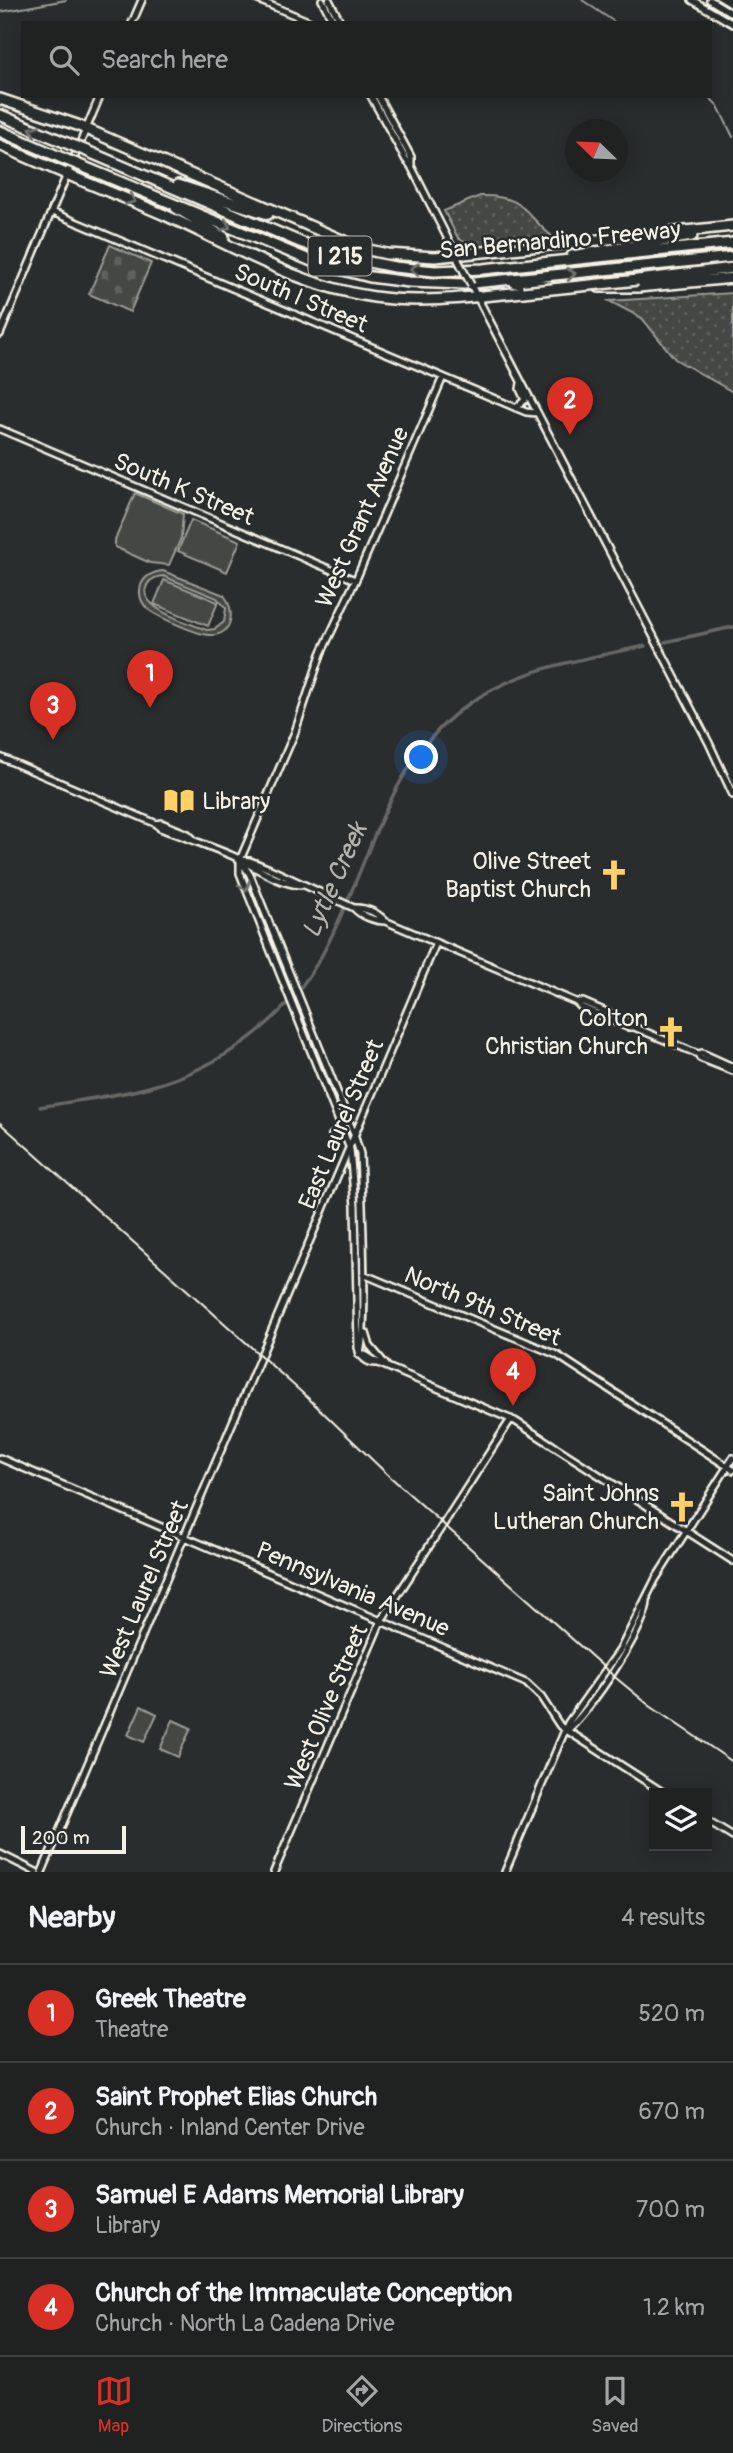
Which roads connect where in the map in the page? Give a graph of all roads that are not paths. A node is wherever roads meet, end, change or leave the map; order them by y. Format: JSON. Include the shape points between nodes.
{"nodes":[{"id":1,"x":142,"y":0,"type":"edge"},
{"id":2,"x":258,"y":0,"type":"edge"},
{"id":3,"x":322,"y":0,"type":"edge"},
{"id":4,"x":329,"y":0,"type":"edge"},
{"id":5,"x":692,"y":0,"type":"edge"},
{"id":6,"x":710,"y":0,"type":"edge"},
{"id":7,"x":733,"y":14,"type":"edge"},
{"id":8,"x":133,"y":21,"type":"edge"},
{"id":9,"x":308,"y":21,"type":"edge"},
{"id":10,"x":333,"y":21,"type":"edge"},
{"id":11,"x":340,"y":21,"type":"edge"},
{"id":12,"x":733,"y":24,"type":"edge"},
{"id":13,"x":99,"y":98,"type":"edge"},
{"id":14,"x":372,"y":98,"type":"edge"},
{"id":15,"x":379,"y":98,"type":"edge"},
{"id":16,"x":0,"y":99,"type":"edge"},
{"id":17,"x":0,"y":115,"type":"edge"},
{"id":18,"x":86,"y":130,"type":"junction"},
{"id":19,"x":0,"y":131,"type":"edge"},
{"id":20,"x":0,"y":145,"type":"edge"},
{"id":21,"x":411,"y":166,"type":"junction"},
{"id":22,"x":67,"y":175,"type":"junction"},
{"id":23,"x":162,"y":183,"type":"junction"},
{"id":24,"x":163,"y":199,"type":"junction"},
{"id":25,"x":52,"y":212,"type":"junction"},
{"id":26,"x":733,"y":226,"type":"edge"},
{"id":27,"x":733,"y":232,"type":"edge"},
{"id":28,"x":733,"y":243,"type":"edge"},
{"id":29,"x":352,"y":244,"type":"junction"},
{"id":30,"x":456,"y":257,"type":"junction"},
{"id":31,"x":733,"y":257,"type":"edge"},
{"id":32,"x":550,"y":262,"type":"junction"},
{"id":33,"x":733,"y":268,"type":"edge"},
{"id":34,"x":733,"y":278,"type":"edge"},
{"id":35,"x":503,"y":282,"type":"junction"},
{"id":36,"x":351,"y":293,"type":"junction"},
{"id":37,"x":476,"y":294,"type":"junction"},
{"id":38,"x":0,"y":334,"type":"edge"},
{"id":39,"x":443,"y":377,"type":"junction"},
{"id":40,"x":521,"y":383,"type":"junction"},
{"id":41,"x":516,"y":408,"type":"junction"},
{"id":42,"x":537,"y":413,"type":"junction"},
{"id":43,"x":0,"y":429,"type":"edge"},
{"id":44,"x":355,"y":580,"type":"junction"},
{"id":45,"x":0,"y":757,"type":"edge"},
{"id":46,"x":733,"y":795,"type":"edge"},
{"id":47,"x":240,"y":860,"type":"junction"},
{"id":48,"x":262,"y":907,"type":"junction"},
{"id":49,"x":255,"y":911,"type":"junction"},
{"id":50,"x":436,"y":943,"type":"junction"},
{"id":51,"x":733,"y":1069,"type":"edge"},
{"id":52,"x":332,"y":1081,"type":"junction"},
{"id":53,"x":325,"y":1084,"type":"junction"},
{"id":54,"x":362,"y":1120,"type":"junction"},
{"id":55,"x":348,"y":1121,"type":"junction"},
{"id":56,"x":342,"y":1127,"type":"junction"},
{"id":57,"x":332,"y":1135,"type":"dead end"},
{"id":58,"x":355,"y":1137,"type":"junction"},
{"id":59,"x":350,"y":1149,"type":"junction"},
{"id":60,"x":353,"y":1168,"type":"junction"},
{"id":61,"x":341,"y":1169,"type":"junction"},
{"id":62,"x":359,"y":1274,"type":"junction"},
{"id":63,"x":364,"y":1318,"type":"junction"},
{"id":64,"x":278,"y":1319,"type":"joint"},
{"id":65,"x":359,"y":1355,"type":"junction"},
{"id":66,"x":389,"y":1367,"type":"junction"},
{"id":67,"x":511,"y":1419,"type":"junction"},
{"id":68,"x":0,"y":1458,"type":"edge"},
{"id":69,"x":733,"y":1458,"type":"edge"},
{"id":70,"x":731,"y":1468,"type":"edge"},
{"id":71,"x":687,"y":1531,"type":"junction"},
{"id":72,"x":185,"y":1536,"type":"junction"},
{"id":73,"x":733,"y":1562,"type":"edge"},
{"id":74,"x":647,"y":1597,"type":"junction"},
{"id":75,"x":381,"y":1620,"type":"junction"},
{"id":76,"x":551,"y":1713,"type":"junction"},
{"id":77,"x":573,"y":1717,"type":"junction"},
{"id":78,"x":566,"y":1731,"type":"junction"},
{"id":79,"x":656,"y":1788,"type":"edge"},
{"id":80,"x":712,"y":1824,"type":"edge"},
{"id":81,"x":733,"y":1837,"type":"edge"},
{"id":82,"x":0,"y":1854,"type":"edge"},
{"id":83,"x":36,"y":1872,"type":"edge"},
{"id":84,"x":42,"y":1872,"type":"edge"},
{"id":85,"x":274,"y":1872,"type":"edge"},
{"id":86,"x":505,"y":1872,"type":"edge"}],
"edges":[{"from":1,"to":8,"type":"street"},
{"from":2,"to":9,"type":"street"},
{"from":3,"to":10,"type":"street"},
{"from":4,"to":11,"type":"street"},
{"from":5,"to":12,"type":"street"},
{"from":6,"to":7,"type":"street"},
{"from":13,"to":18,"type":"street"},
{"from":14,"to":21,"type":"street"},
{"from":15,"to":21,"type":"street","via":[[411,157]]},
{"from":16,"to":18,"type":"highway"},
{"from":23,"to":17,"type":"highway","name":"San Bernardino Freeway","number":"I 215","one_way":true,"bridge":true},
{"from":18,"to":22,"type":"street"},
{"from":18,"to":29,"type":"highway"},
{"from":19,"to":24,"type":"highway","name":"San Bernardino Freeway","number":"I 215","bridge":true},
{"from":20,"to":22,"type":"highway"},
{"from":21,"to":30,"type":"street"},
{"from":22,"to":25,"type":"street"},
{"from":22,"to":36,"type":"highway","one_way":true,"via":[[299,278]]},
{"from":23,"to":29,"type":"highway"},
{"from":32,"to":23,"type":"highway","name":"San Bernardino Freeway","number":"I 215","one_way":true,"via":[[447,271],[372,263],[300,242]]},
{"from":24,"to":35,"type":"highway","name":"San Bernardino Freeway","number":"I 215","one_way":true,"via":[[320,264],[370,277],[433,284]]},
{"from":24,"to":36,"type":"highway","via":[[190,219],[269,260]]},
{"from":25,"to":38,"type":"street"},
{"from":25,"to":39,"type":"street","name":"South I Street"},
{"from":26,"to":30,"type":"highway"},
{"from":27,"to":32,"type":"highway","via":[[585,252]]},
{"from":28,"to":32,"type":"highway","name":"San Bernardino Freeway","number":"I 215"},
{"from":29,"to":30,"type":"highway","via":[[402,256]]},
{"from":30,"to":37,"type":"street","bridge":true},
{"from":35,"to":31,"type":"highway","name":"San Bernardino Freeway","number":"I 215","one_way":true},
{"from":33,"to":37,"type":"highway","bridge":true},
{"from":34,"to":35,"type":"highway","via":[[615,288]]},
{"from":36,"to":37,"type":"highway","via":[[414,300]]},
{"from":37,"to":40,"type":"street"},
{"from":39,"to":41,"type":"street","name":"South I Street"},
{"from":39,"to":44,"type":"street","name":"West Grant Avenue"},
{"from":40,"to":41,"type":"street","via":[[525,400]]},
{"from":40,"to":42,"type":"street"},
{"from":41,"to":42,"type":"street","name":"South I Street"},
{"from":42,"to":46,"type":"street"},
{"from":43,"to":44,"type":"street","name":"South K Street"},
{"from":44,"to":47,"type":"street","name":"West Grant Avenue"},
{"from":45,"to":47,"type":"street"},
{"from":47,"to":48,"type":"street"},
{"from":47,"to":49,"type":"street","one_way":true,"via":[[240,873]]},
{"from":47,"to":50,"type":"street"},
{"from":48,"to":49,"type":"street"},
{"from":48,"to":52,"type":"street"},
{"from":49,"to":53,"type":"street"},
{"from":50,"to":51,"type":"street"},
{"from":50,"to":54,"type":"street","name":"East Laurel Street"},
{"from":52,"to":53,"type":"street"},
{"from":52,"to":55,"type":"street"},
{"from":53,"to":56,"type":"street"},
{"from":54,"to":55,"type":"street"},
{"from":54,"to":58,"type":"street","name":"East Laurel Street"},
{"from":55,"to":58,"type":"street"},
{"from":56,"to":57,"type":"street"},
{"from":56,"to":59,"type":"street"},
{"from":58,"to":59,"type":"street","name":"East Laurel Street"},
{"from":58,"to":62,"type":"street","via":[[360,1156]]},
{"from":59,"to":60,"type":"street"},
{"from":59,"to":61,"type":"street","name":"East Laurel Street"},
{"from":60,"to":61,"type":"street"},
{"from":60,"to":62,"type":"street"},
{"from":61,"to":64,"type":"street","name":"East Laurel Street"},
{"from":62,"to":63,"type":"street"},
{"from":62,"to":65,"type":"street"},
{"from":62,"to":70,"type":"street","name":"North 9th Street","via":[[557,1356]]},
{"from":63,"to":65,"type":"street"},
{"from":63,"to":66,"type":"street","via":[[370,1346]]},
{"from":64,"to":72,"type":"street","name":"West Laurel Street"},
{"from":65,"to":66,"type":"street"},
{"from":66,"to":67,"type":"street"},
{"from":67,"to":71,"type":"street"},
{"from":67,"to":75,"type":"street","name":"West Olive Street"},
{"from":68,"to":72,"type":"street","name":"Pennsylvania Avenue"},
{"from":69,"to":70,"type":"street"},
{"from":70,"to":71,"type":"street"},
{"from":71,"to":73,"type":"street"},
{"from":71,"to":74,"type":"street"},
{"from":72,"to":75,"type":"street","name":"Pennsylvania Avenue"},
{"from":72,"to":84,"type":"street","name":"West Laurel Street"},
{"from":74,"to":77,"type":"street","via":[[620,1650]]},
{"from":74,"to":78,"type":"street","via":[[620,1662]]},
{"from":75,"to":76,"type":"street","name":"Pennsylvania Avenue","via":[[526,1683]]},
{"from":75,"to":85,"type":"street","name":"West Olive Street"},
{"from":76,"to":77,"type":"street","via":[[561,1719]]},
{"from":76,"to":78,"type":"street","name":"Pennsylvania Avenue"},
{"from":77,"to":78,"type":"street"},
{"from":78,"to":79,"type":"street","name":"Pennsylvania Avenue"},
{"from":78,"to":86,"type":"street"},
{"from":80,"to":81,"type":"street"},
{"from":82,"to":83,"type":"street"}]}
